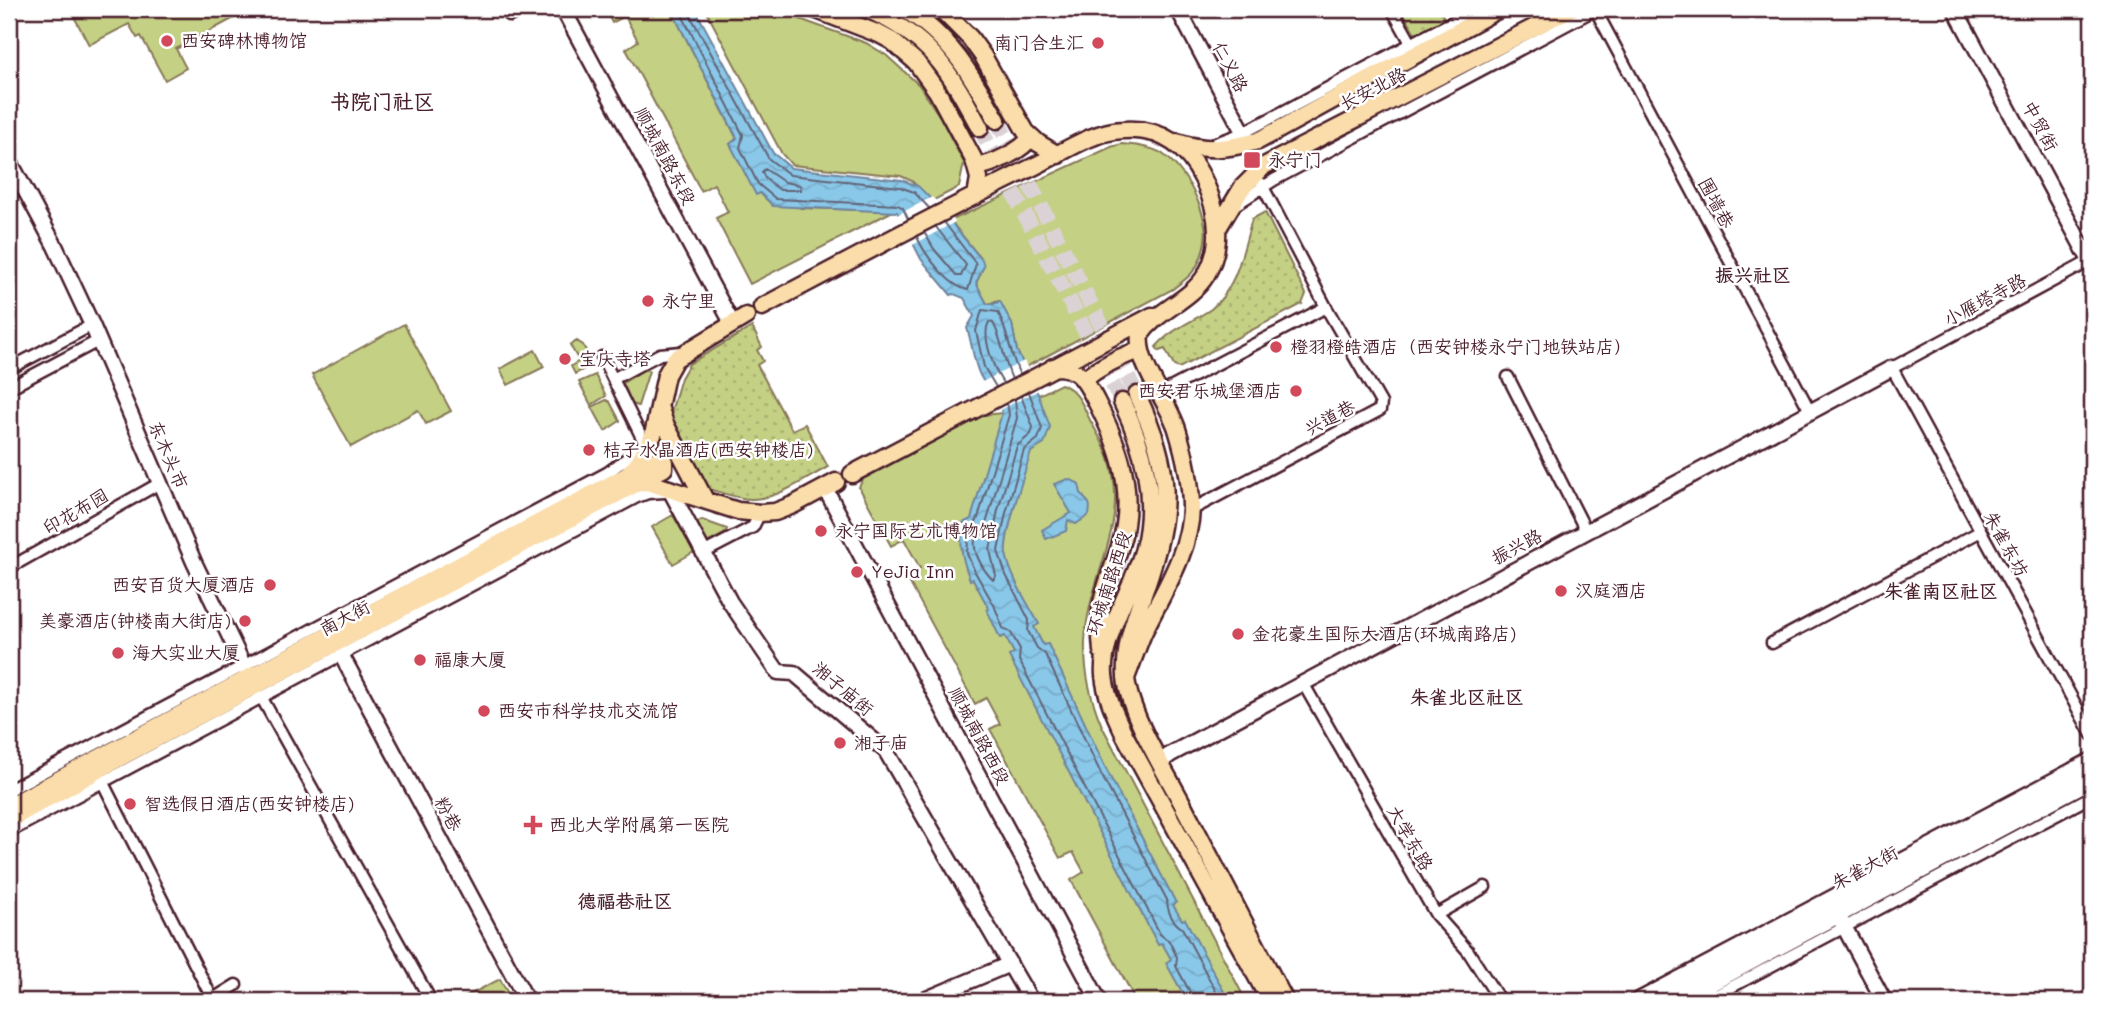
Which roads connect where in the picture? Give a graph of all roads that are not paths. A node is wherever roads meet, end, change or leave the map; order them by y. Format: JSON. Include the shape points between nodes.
{"nodes":[{"id":1,"x":523,"y":9,"type":"edge"},
{"id":2,"x":564,"y":9,"type":"edge"},
{"id":3,"x":814,"y":9,"type":"edge"},
{"id":4,"x":866,"y":9,"type":"edge"},
{"id":5,"x":904,"y":9,"type":"edge"},
{"id":6,"x":942,"y":9,"type":"edge"},
{"id":7,"x":1178,"y":9,"type":"edge"},
{"id":8,"x":1392,"y":9,"type":"edge"},
{"id":9,"x":1477,"y":9,"type":"edge"},
{"id":10,"x":1499,"y":9,"type":"edge"},
{"id":11,"x":1570,"y":9,"type":"edge"},
{"id":12,"x":1595,"y":9,"type":"edge"},
{"id":13,"x":1955,"y":9,"type":"edge"},
{"id":14,"x":509,"y":12,"type":"edge"},
{"id":15,"x":1411,"y":43,"type":"junction"},
{"id":16,"x":997,"y":120,"type":"tunnel mouth"},
{"id":17,"x":980,"y":128,"type":"tunnel mouth"},
{"id":18,"x":1031,"y":137,"type":"junction"},
{"id":19,"x":1246,"y":138,"type":"junction"},
{"id":20,"x":1181,"y":144,"type":"junction"},
{"id":21,"x":1058,"y":155,"type":"junction"},
{"id":22,"x":9,"y":160,"type":"edge"},
{"id":23,"x":977,"y":167,"type":"junction"},
{"id":24,"x":14,"y":180,"type":"edge"},
{"id":25,"x":1259,"y":180,"type":"junction"},
{"id":26,"x":976,"y":196,"type":"junction"},
{"id":27,"x":1221,"y":222,"type":"junction"},
{"id":28,"x":2091,"y":262,"type":"edge"},
{"id":29,"x":1176,"y":303,"type":"junction"},
{"id":30,"x":762,"y":307,"type":"dead end"},
{"id":31,"x":1325,"y":307,"type":"junction"},
{"id":32,"x":739,"y":319,"type":"joint"},
{"id":33,"x":92,"y":325,"type":"junction"},
{"id":34,"x":98,"y":341,"type":"junction"},
{"id":35,"x":682,"y":352,"type":"junction"},
{"id":36,"x":1140,"y":352,"type":"junction"},
{"id":37,"x":601,"y":358,"type":"dead end"},
{"id":38,"x":1053,"y":367,"type":"junction"},
{"id":39,"x":1892,"y":368,"type":"junction"},
{"id":40,"x":9,"y":369,"type":"edge"},
{"id":41,"x":1508,"y":377,"type":"dead end"},
{"id":42,"x":613,"y":379,"type":"junction"},
{"id":43,"x":1084,"y":380,"type":"junction"},
{"id":44,"x":9,"y":388,"type":"edge"},
{"id":45,"x":1161,"y":393,"type":"junction"},
{"id":46,"x":659,"y":406,"type":"junction"},
{"id":47,"x":1810,"y":411,"type":"junction"},
{"id":48,"x":648,"y":442,"type":"junction"},
{"id":49,"x":852,"y":474,"type":"dead end"},
{"id":50,"x":159,"y":483,"type":"junction"},
{"id":51,"x":626,"y":483,"type":"junction"},
{"id":52,"x":831,"y":485,"type":"joint"},
{"id":53,"x":670,"y":490,"type":"junction"},
{"id":54,"x":699,"y":498,"type":"junction"},
{"id":55,"x":1191,"y":510,"type":"junction"},
{"id":56,"x":760,"y":513,"type":"junction"},
{"id":57,"x":1586,"y":531,"type":"junction"},
{"id":58,"x":1981,"y":531,"type":"junction"},
{"id":59,"x":703,"y":553,"type":"junction"},
{"id":60,"x":9,"y":568,"type":"edge"},
{"id":61,"x":1772,"y":643,"type":"dead end"},
{"id":62,"x":338,"y":650,"type":"junction"},
{"id":63,"x":1104,"y":673,"type":"junction"},
{"id":64,"x":1126,"y":678,"type":"junction"},
{"id":65,"x":252,"y":682,"type":"junction"},
{"id":66,"x":1303,"y":683,"type":"junction"},
{"id":67,"x":2092,"y":736,"type":"edge"},
{"id":68,"x":2092,"y":758,"type":"edge"},
{"id":69,"x":1160,"y":762,"type":"junction"},
{"id":70,"x":2092,"y":769,"type":"edge"},
{"id":71,"x":99,"y":777,"type":"junction"},
{"id":72,"x":2092,"y":780,"type":"edge"},
{"id":73,"x":9,"y":790,"type":"edge"},
{"id":74,"x":2092,"y":796,"type":"edge"},
{"id":75,"x":9,"y":806,"type":"edge"},
{"id":76,"x":9,"y":820,"type":"edge"},
{"id":77,"x":9,"y":832,"type":"edge"},
{"id":78,"x":1209,"y":856,"type":"junction"},
{"id":79,"x":1206,"y":882,"type":"junction"},
{"id":80,"x":1485,"y":887,"type":"dead end"},
{"id":81,"x":1436,"y":915,"type":"junction"},
{"id":82,"x":1842,"y":922,"type":"junction"},
{"id":83,"x":1010,"y":964,"type":"junction"},
{"id":84,"x":236,"y":985,"type":"dead end"},
{"id":85,"x":211,"y":1001,"type":"edge"},
{"id":86,"x":430,"y":1001,"type":"edge"},
{"id":87,"x":527,"y":1001,"type":"edge"},
{"id":88,"x":922,"y":1001,"type":"edge"},
{"id":89,"x":1031,"y":1001,"type":"edge"},
{"id":90,"x":1099,"y":1001,"type":"edge"},
{"id":91,"x":1259,"y":1001,"type":"edge"},
{"id":92,"x":1270,"y":1001,"type":"edge"},
{"id":93,"x":1285,"y":1001,"type":"edge"},
{"id":94,"x":1296,"y":1001,"type":"edge"},
{"id":95,"x":1500,"y":1001,"type":"edge"},
{"id":96,"x":1633,"y":1001,"type":"edge"},
{"id":97,"x":1656,"y":1001,"type":"edge"},
{"id":98,"x":1679,"y":1001,"type":"edge"},
{"id":99,"x":1705,"y":1001,"type":"edge"},
{"id":100,"x":1884,"y":1001,"type":"edge"}],
"edges":[{"from":1,"to":14,"type":"street"},
{"from":2,"to":32,"type":"street","name":"顺城南路东段"},
{"from":3,"to":23,"type":"main road","via":[[879,34],[916,62],[937,91]]},
{"from":4,"to":17,"type":"main road","via":[[906,29],[938,58]]},
{"from":5,"to":16,"type":"main road","via":[[929,26],[959,57]]},
{"from":6,"to":18,"type":"main road","via":[[983,56]]},
{"from":7,"to":19,"type":"street","name":"仁义路"},
{"from":8,"to":15,"type":"street"},
{"from":9,"to":15,"type":"street"},
{"from":10,"to":19,"type":"main road","name":"长安北路","via":[[1258,141]]},
{"from":11,"to":25,"type":"main road","name":"长安北路","via":[[1264,166]]},
{"from":12,"to":25,"type":"street"},
{"from":12,"to":47,"type":"street","name":"围墙巷"},
{"from":13,"to":28,"type":"street","name":"中贸街"},
{"from":15,"to":19,"type":"street"},
{"from":18,"to":21,"type":"main road"},
{"from":18,"to":23,"type":"main road"},
{"from":19,"to":20,"type":"main road","name":"长安北路","via":[[1218,150]]},
{"from":20,"to":21,"type":"main road","name":"长安北路","via":[[1139,130],[1120,130]]},
{"from":20,"to":27,"type":"main road","via":[[1201,175]]},
{"from":21,"to":26,"type":"main road","name":"长安北路"},
{"from":22,"to":24,"type":"street","name":"东木头市"},
{"from":23,"to":26,"type":"main road"},
{"from":24,"to":33,"type":"street","name":"东木头市","via":[[55,246]]},
{"from":25,"to":27,"type":"main road","name":"长安北路","via":[[1237,194]]},
{"from":25,"to":31,"type":"street","name":"兴道巷"},
{"from":26,"to":30,"type":"main road","name":"长安北路"},
{"from":27,"to":29,"type":"main road","via":[[1206,275]]},
{"from":28,"to":39,"type":"street","name":"小雁塔寺路"},
{"from":29,"to":36,"type":"main road","via":[[1145,328]]},
{"from":29,"to":38,"type":"main road"},
{"from":31,"to":45,"type":"street"},
{"from":31,"to":55,"type":"street","name":"兴道巷","via":[[1381,403],[1380,410]]},
{"from":32,"to":35,"type":"main road"},
{"from":33,"to":34,"type":"street","name":"东木头市"},
{"from":33,"to":40,"type":"street"},
{"from":34,"to":44,"type":"street"},
{"from":34,"to":50,"type":"street","name":"东木头市"},
{"from":35,"to":42,"type":"street","via":[[660,354]]},
{"from":35,"to":46,"type":"main road","name":"南大街","via":[[669,366]]},
{"from":36,"to":43,"type":"main road"},
{"from":36,"to":45,"type":"main road"},
{"from":37,"to":42,"type":"street"},
{"from":38,"to":43,"type":"main road","via":[[1067,366]]},
{"from":38,"to":49,"type":"main road"},
{"from":39,"to":47,"type":"street","name":"振兴路"},
{"from":39,"to":58,"type":"street","name":"朱雀东坊"},
{"from":41,"to":57,"type":"street"},
{"from":42,"to":48,"type":"street"},
{"from":43,"to":63,"type":"main road","via":[[1113,436],[1126,484],[1125,527],[1101,608]]},
{"from":45,"to":55,"type":"main road","via":[[1188,469]]},
{"from":46,"to":48,"type":"main road","name":"南大街"},
{"from":46,"to":54,"type":"main road"},
{"from":47,"to":57,"type":"street","name":"振兴路"},
{"from":48,"to":51,"type":"main road","name":"南大街"},
{"from":48,"to":65,"type":"street","via":[[607,473]]},
{"from":50,"to":60,"type":"street","name":"印花布园"},
{"from":50,"to":65,"type":"street","name":"东木头市"},
{"from":51,"to":53,"type":"main road","name":"南大街","via":[[647,482]]},
{"from":51,"to":62,"type":"main road","name":"南大街"},
{"from":51,"to":65,"type":"main road","name":"南大街"},
{"from":52,"to":56,"type":"main road","via":[[793,505]]},
{"from":52,"to":90,"type":"street","name":"顺城南路西段"},
{"from":53,"to":54,"type":"main road","name":"南大街"},
{"from":53,"to":59,"type":"street","name":"湘子庙街"},
{"from":53,"to":62,"type":"street","via":[[637,497]]},
{"from":54,"to":56,"type":"main road","name":"南大街"},
{"from":55,"to":64,"type":"main road","via":[[1182,550]]},
{"from":56,"to":59,"type":"street","via":[[754,527]]},
{"from":57,"to":66,"type":"street","name":"振兴路"},
{"from":58,"to":61,"type":"street"},
{"from":58,"to":67,"type":"street","name":"朱雀东坊"},
{"from":59,"to":83,"type":"street","name":"湘子庙街","via":[[778,672],[794,673],[886,751]]},
{"from":62,"to":65,"type":"main road","name":"南大街"},
{"from":62,"to":87,"type":"street","name":"粉巷"},
{"from":63,"to":64,"type":"main road","name":"环城南路西段","via":[[1109,642],[1148,525],[1148,477],[1130,399],[1155,436],[1166,512],[1129,638]]},
{"from":63,"to":79,"type":"main road","name":"环城南路西段","via":[[1120,725]]},
{"from":64,"to":69,"type":"main road","name":"环城南路西段","via":[[1136,713]]},
{"from":65,"to":71,"type":"main road","name":"南大街"},
{"from":65,"to":73,"type":"street"},
{"from":65,"to":75,"type":"main road","name":"南大街"},
{"from":65,"to":86,"type":"street"},
{"from":66,"to":69,"type":"street","name":"振兴路"},
{"from":66,"to":81,"type":"street","name":"大学东路"},
{"from":68,"to":96,"type":"street"},
{"from":69,"to":78,"type":"main road","name":"环城南路西段"},
{"from":70,"to":97,"type":"street","name":"朱雀大街"},
{"from":71,"to":76,"type":"main road","name":"南大街"},
{"from":71,"to":77,"type":"street"},
{"from":71,"to":85,"type":"street"},
{"from":72,"to":82,"type":"street","name":"朱雀大街"},
{"from":74,"to":82,"type":"street"},
{"from":78,"to":93,"type":"main road","name":"环城南路西段"},
{"from":78,"to":94,"type":"main road","name":"环城南路西段"},
{"from":79,"to":91,"type":"main road","name":"环城南路西段","via":[[1224,935]]},
{"from":79,"to":92,"type":"main road","name":"环城南路西段"},
{"from":80,"to":81,"type":"street"},
{"from":81,"to":95,"type":"street","name":"大学东路","via":[[1468,951]]},
{"from":82,"to":98,"type":"street","name":"朱雀大街"},
{"from":82,"to":99,"type":"street"},
{"from":82,"to":100,"type":"street"},
{"from":83,"to":88,"type":"street"},
{"from":83,"to":89,"type":"street","name":"湘子庙街"},
{"from":84,"to":85,"type":"street"}]}
